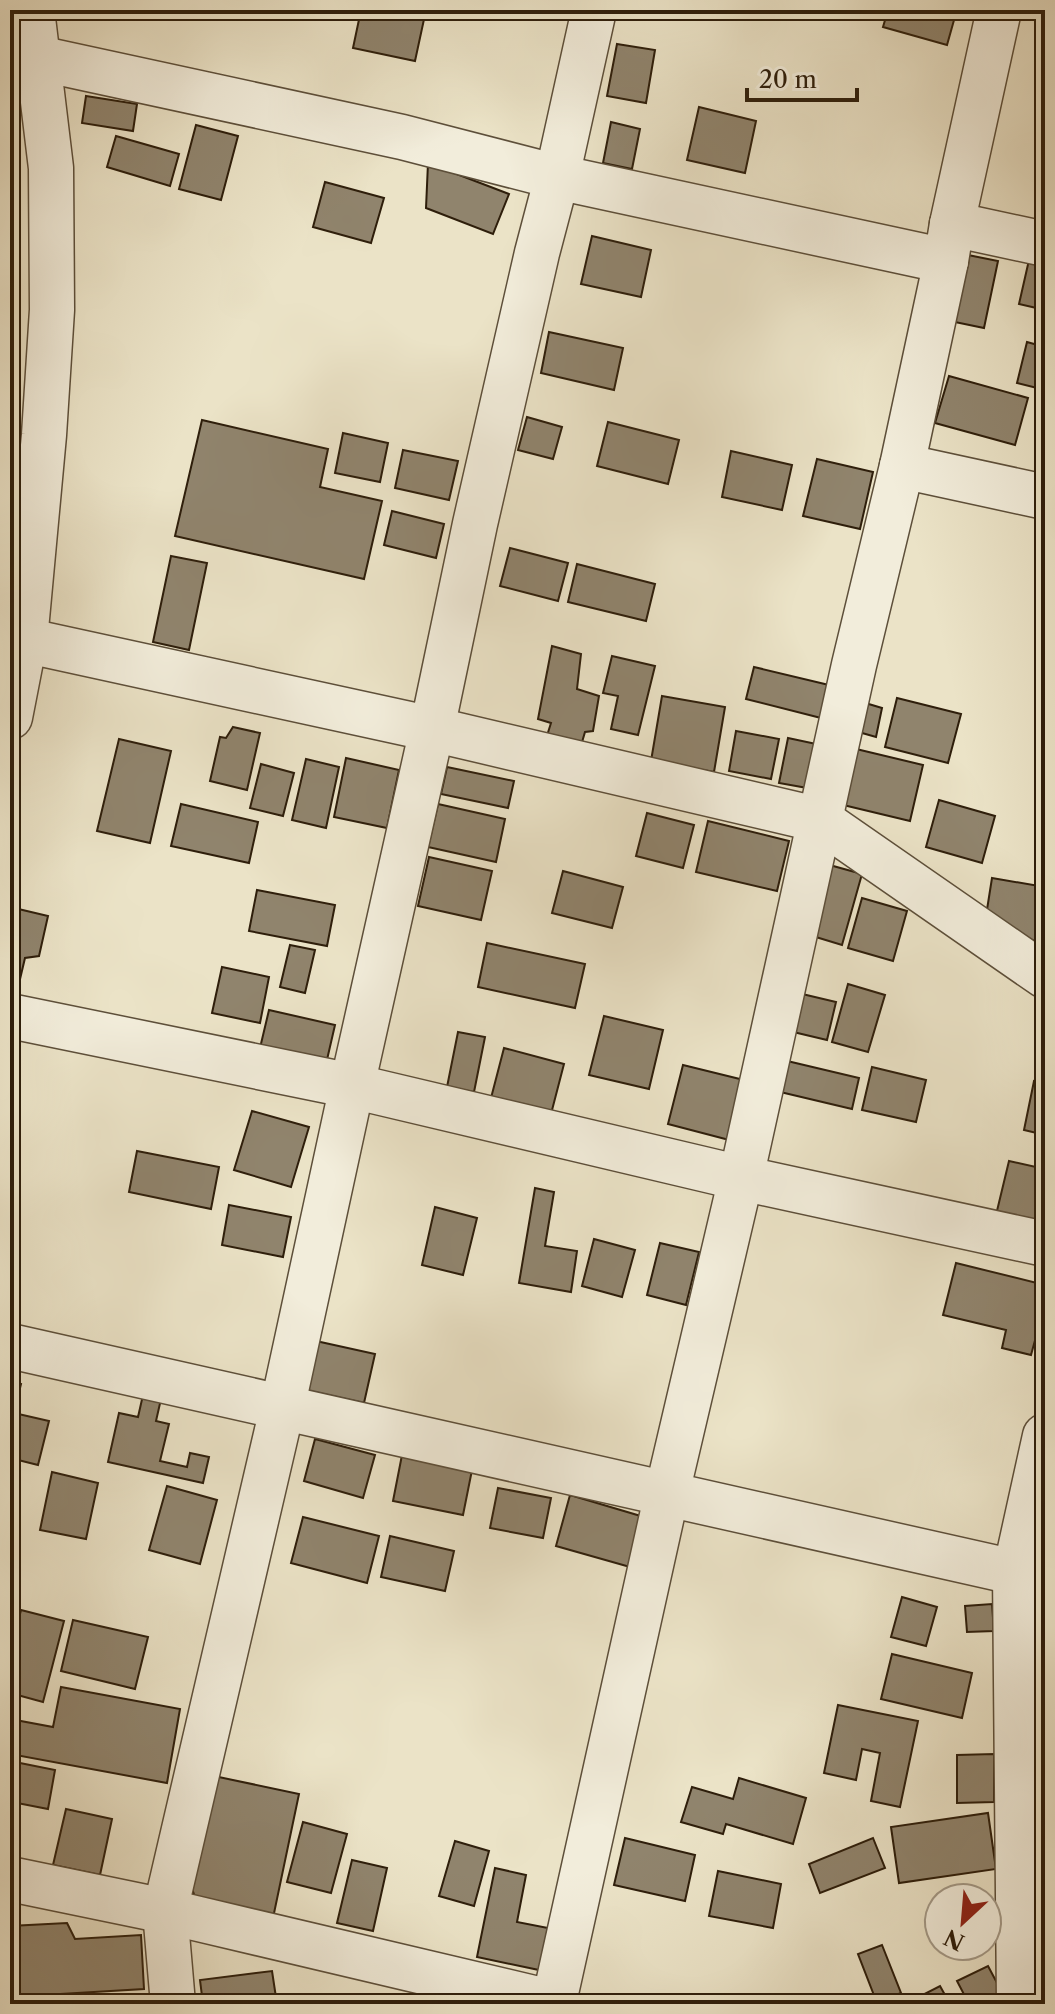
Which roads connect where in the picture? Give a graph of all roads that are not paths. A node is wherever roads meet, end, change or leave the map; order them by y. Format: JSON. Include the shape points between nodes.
{"nodes":[{"id":1,"x":32,"y":10,"type":"edge"},
{"id":2,"x":594,"y":10,"type":"edge"},
{"id":3,"x":999,"y":10,"type":"edge"},
{"id":4,"x":24,"y":55,"type":"edge"},
{"id":5,"x":557,"y":177,"type":"junction"},
{"id":6,"x":949,"y":243,"type":"junction"},
{"id":7,"x":1045,"y":244,"type":"edge"},
{"id":8,"x":902,"y":466,"type":"junction"},
{"id":9,"x":1045,"y":497,"type":"edge"},
{"id":10,"x":18,"y":639,"type":"edge"},
{"id":11,"x":10,"y":717,"type":"edge"},
{"id":12,"x":432,"y":729,"type":"junction"},
{"id":13,"x":820,"y":820,"type":"junction"},
{"id":14,"x":1045,"y":976,"type":"edge"},
{"id":15,"x":10,"y":1016,"type":"edge"},
{"id":16,"x":352,"y":1086,"type":"junction"},
{"id":17,"x":741,"y":1178,"type":"junction"},
{"id":18,"x":1045,"y":1244,"type":"edge"},
{"id":19,"x":10,"y":1346,"type":"edge"},
{"id":20,"x":282,"y":1409,"type":"junction"},
{"id":21,"x":1045,"y":1436,"type":"edge"},
{"id":22,"x":667,"y":1493,"type":"junction"},
{"id":23,"x":1030,"y":1576,"type":"edge"},
{"id":24,"x":10,"y":1879,"type":"edge"},
{"id":25,"x":165,"y":1911,"type":"junction"},
{"id":26,"x":556,"y":2003,"type":"edge"},
{"id":27,"x":173,"y":2004,"type":"edge"},
{"id":28,"x":1019,"y":2004,"type":"edge"}],
"edges":[{"from":1,"to":4,"type":"street"},
{"from":2,"to":5,"type":"street"},
{"from":3,"to":6,"type":"street"},
{"from":4,"to":5,"type":"street","via":[[402,137]]},
{"from":4,"to":10,"type":"street","via":[[51,168],[52,310],[44,435]]},
{"from":5,"to":6,"type":"street"},
{"from":5,"to":12,"type":"street"},
{"from":6,"to":7,"type":"street"},
{"from":6,"to":8,"type":"street"},
{"from":8,"to":9,"type":"street"},
{"from":8,"to":13,"type":"street"},
{"from":10,"to":11,"type":"street"},
{"from":10,"to":12,"type":"street"},
{"from":12,"to":13,"type":"street"},
{"from":12,"to":16,"type":"street"},
{"from":13,"to":14,"type":"street"},
{"from":13,"to":17,"type":"street"},
{"from":15,"to":16,"type":"street"},
{"from":16,"to":17,"type":"street"},
{"from":16,"to":20,"type":"street"},
{"from":17,"to":18,"type":"street"},
{"from":17,"to":22,"type":"street"},
{"from":19,"to":20,"type":"street"},
{"from":20,"to":22,"type":"street"},
{"from":20,"to":25,"type":"street"},
{"from":21,"to":23,"type":"street"},
{"from":22,"to":23,"type":"street"},
{"from":22,"to":26,"type":"street"},
{"from":23,"to":28,"type":"street"},
{"from":24,"to":25,"type":"street"},
{"from":25,"to":26,"type":"street"},
{"from":25,"to":27,"type":"street"}]}
